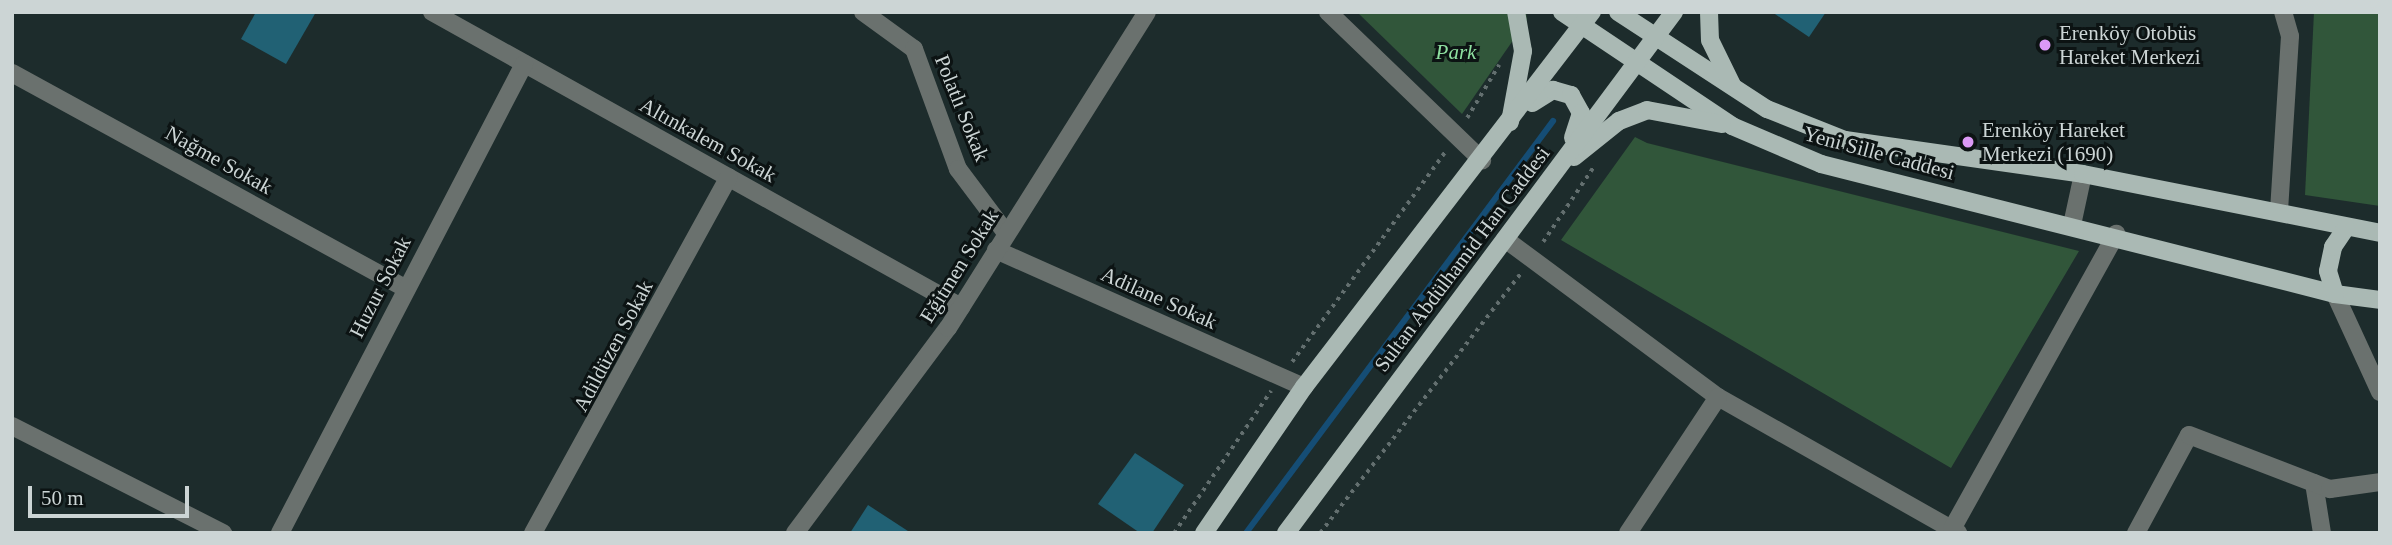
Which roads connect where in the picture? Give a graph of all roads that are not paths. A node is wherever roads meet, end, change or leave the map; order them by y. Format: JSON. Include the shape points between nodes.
{"nodes":[{"id":1,"x":432,"y":12,"type":"edge"},
{"id":2,"x":863,"y":12,"type":"edge"},
{"id":3,"x":1147,"y":12,"type":"edge"},
{"id":4,"x":1328,"y":12,"type":"edge"},
{"id":5,"x":1516,"y":12,"type":"edge"},
{"id":6,"x":1562,"y":12,"type":"edge"},
{"id":7,"x":1618,"y":12,"type":"edge"},
{"id":8,"x":1674,"y":12,"type":"edge"},
{"id":9,"x":1709,"y":12,"type":"edge"},
{"id":10,"x":2283,"y":12,"type":"edge"},
{"id":11,"x":1587,"y":19,"type":"edge"},
{"id":12,"x":1655,"y":37,"type":"junction"},
{"id":13,"x":1636,"y":62,"type":"junction"},
{"id":14,"x":524,"y":64,"type":"junction"},
{"id":15,"x":12,"y":73,"type":"edge"},
{"id":16,"x":1736,"y":91,"type":"junction"},
{"id":17,"x":1732,"y":126,"type":"junction"},
{"id":18,"x":1509,"y":128,"type":"junction"},
{"id":19,"x":1482,"y":160,"type":"junction"},
{"id":20,"x":1557,"y":169,"type":"junction"},
{"id":21,"x":2083,"y":174,"type":"junction"},
{"id":22,"x":729,"y":177,"type":"junction"},
{"id":23,"x":2279,"y":211,"type":"junction"},
{"id":24,"x":2073,"y":225,"type":"junction"},
{"id":25,"x":2346,"y":228,"type":"junction"},
{"id":26,"x":1006,"y":233,"type":"junction"},
{"id":27,"x":2380,"y":233,"type":"edge"},
{"id":28,"x":2116,"y":234,"type":"junction"},
{"id":29,"x":1505,"y":239,"type":"junction"},
{"id":30,"x":996,"y":250,"type":"junction"},
{"id":31,"x":404,"y":288,"type":"junction"},
{"id":32,"x":2335,"y":294,"type":"junction"},
{"id":33,"x":2380,"y":300,"type":"edge"},
{"id":34,"x":961,"y":307,"type":"junction"},
{"id":35,"x":1304,"y":387,"type":"junction"},
{"id":36,"x":2380,"y":390,"type":"edge"},
{"id":37,"x":1718,"y":397,"type":"junction"},
{"id":38,"x":12,"y":426,"type":"edge"},
{"id":39,"x":2380,"y":482,"type":"edge"},
{"id":40,"x":2314,"y":483,"type":"junction"},
{"id":41,"x":1955,"y":531,"type":"edge"},
{"id":42,"x":223,"y":533,"type":"edge"},
{"id":43,"x":280,"y":533,"type":"edge"},
{"id":44,"x":533,"y":533,"type":"edge"},
{"id":45,"x":795,"y":533,"type":"edge"},
{"id":46,"x":1204,"y":533,"type":"edge"},
{"id":47,"x":1286,"y":533,"type":"edge"},
{"id":48,"x":1628,"y":533,"type":"edge"},
{"id":49,"x":2136,"y":533,"type":"edge"},
{"id":50,"x":2322,"y":533,"type":"edge"}],
"edges":[{"from":1,"to":14,"type":"street","name":"Altınkalem Sokak"},
{"from":2,"to":26,"type":"street","name":"Polatlı Sokak","via":[[914,49],[958,169]]},
{"from":3,"to":26,"type":"street","name":"Eğitmen Sokak"},
{"from":4,"to":19,"type":"street"},
{"from":5,"to":18,"type":"main road","via":[[1523,51]]},
{"from":6,"to":11,"type":"main road","name":"Yeni Sille Caddesi"},
{"from":7,"to":12,"type":"main road","name":"Yeni Sille Caddesi"},
{"from":8,"to":12,"type":"main road","name":"Sultan Abdülhamid Han Caddesi"},
{"from":9,"to":16,"type":"main road","via":[[1716,58]]},
{"from":10,"to":23,"type":"street","via":[[2290,36]]},
{"from":11,"to":13,"type":"main road","name":"Yeni Sille Caddesi"},
{"from":11,"to":18,"type":"main road","name":"Sultan Abdülhamid Han Caddesi"},
{"from":12,"to":13,"type":"main road","name":"Sultan Abdülhamid Han Caddesi"},
{"from":12,"to":16,"type":"main road","name":"Yeni Sille Caddesi"},
{"from":13,"to":17,"type":"main road","name":"Yeni Sille Caddesi"},
{"from":13,"to":20,"type":"main road","name":"Sultan Abdülhamid Han Caddesi"},
{"from":14,"to":22,"type":"street","name":"Altınkalem Sokak"},
{"from":14,"to":31,"type":"street","name":"Huzur Sokak"},
{"from":15,"to":31,"type":"street","name":"Nağme Sokak"},
{"from":16,"to":21,"type":"main road","name":"Yeni Sille Caddesi","via":[[1846,140]]},
{"from":17,"to":20,"type":"main road","via":[[1647,110],[1619,121]]},
{"from":17,"to":24,"type":"main road","name":"Yeni Sille Caddesi","via":[[1821,164]]},
{"from":18,"to":19,"type":"main road","name":"Sultan Abdülhamid Han Caddesi"},
{"from":18,"to":20,"type":"main road","via":[[1544,94],[1571,94],[1579,123]]},
{"from":19,"to":35,"type":"main road","name":"Sultan Abdülhamid Han Caddesi"},
{"from":20,"to":29,"type":"main road","name":"Sultan Abdülhamid Han Caddesi"},
{"from":21,"to":23,"type":"main road","name":"Yeni Sille Caddesi"},
{"from":21,"to":24,"type":"street"},
{"from":22,"to":34,"type":"street","name":"Altınkalem Sokak"},
{"from":22,"to":44,"type":"street","name":"Adildüzen Sokak"},
{"from":23,"to":25,"type":"main road","name":"Yeni Sille Caddesi"},
{"from":24,"to":28,"type":"main road","name":"Yeni Sille Caddesi"},
{"from":25,"to":27,"type":"main road","name":"Yeni Sille Caddesi"},
{"from":25,"to":32,"type":"main road","via":[[2328,271]]},
{"from":26,"to":30,"type":"street","name":"Eğitmen Sokak"},
{"from":28,"to":32,"type":"main road","name":"Yeni Sille Caddesi"},
{"from":28,"to":41,"type":"street"},
{"from":29,"to":37,"type":"street"},
{"from":29,"to":47,"type":"main road","name":"Sultan Abdülhamid Han Caddesi"},
{"from":30,"to":34,"type":"street","name":"Eğitmen Sokak"},
{"from":30,"to":35,"type":"street","name":"Adilane Sokak"},
{"from":31,"to":43,"type":"street","name":"Huzur Sokak"},
{"from":32,"to":33,"type":"main road","name":"Yeni Sille Caddesi"},
{"from":32,"to":36,"type":"street"},
{"from":34,"to":45,"type":"street","name":"Eğitmen Sokak"},
{"from":35,"to":46,"type":"main road","name":"Sultan Abdülhamid Han Caddesi"},
{"from":37,"to":41,"type":"street"},
{"from":37,"to":48,"type":"street"},
{"from":38,"to":42,"type":"street"},
{"from":39,"to":40,"type":"street","via":[[2330,489]]},
{"from":40,"to":49,"type":"street","via":[[2189,435]]},
{"from":40,"to":50,"type":"street"}]}
